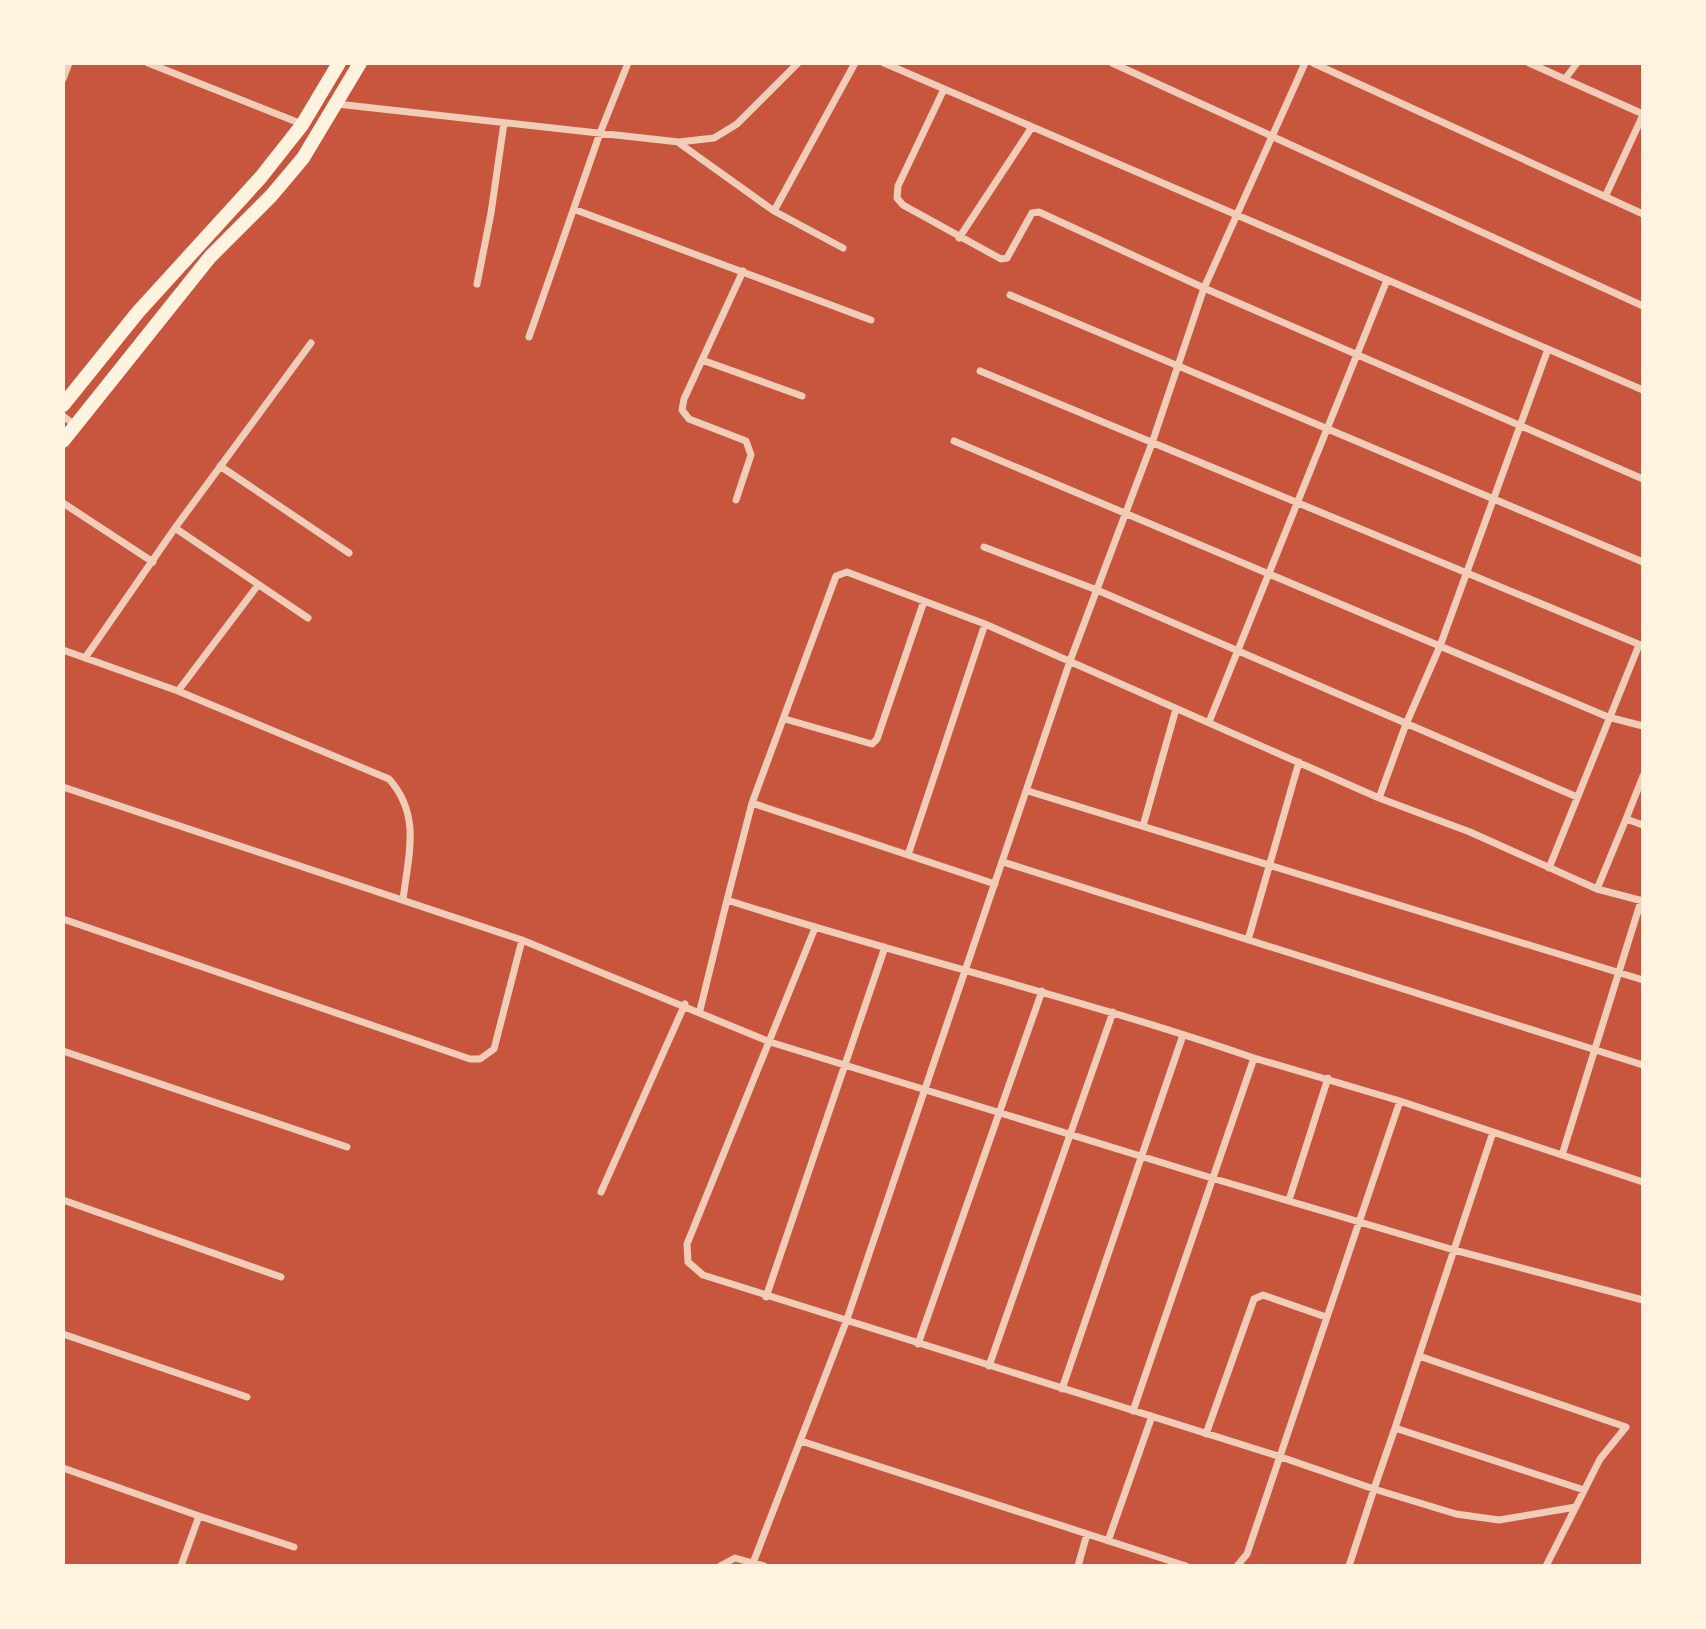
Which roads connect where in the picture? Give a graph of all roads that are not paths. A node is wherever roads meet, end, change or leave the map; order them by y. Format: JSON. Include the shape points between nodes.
{"nodes":[{"id":1,"x":69,"y":63,"type":"edge"},
{"id":2,"x":148,"y":63,"type":"edge"},
{"id":3,"x":338,"y":63,"type":"edge"},
{"id":4,"x":360,"y":63,"type":"edge"},
{"id":5,"x":628,"y":63,"type":"edge"},
{"id":6,"x":797,"y":63,"type":"edge"},
{"id":7,"x":855,"y":63,"type":"edge"},
{"id":8,"x":884,"y":63,"type":"edge"},
{"id":9,"x":1112,"y":63,"type":"edge"},
{"id":10,"x":1305,"y":63,"type":"edge"},
{"id":11,"x":1313,"y":63,"type":"edge"},
{"id":12,"x":1529,"y":63,"type":"edge"},
{"id":13,"x":1577,"y":63,"type":"edge"},
{"id":14,"x":63,"y":79,"type":"edge"},
{"id":15,"x":1565,"y":79,"type":"junction"},
{"id":16,"x":944,"y":89,"type":"junction"},
{"id":17,"x":336,"y":103,"type":"junction"},
{"id":18,"x":1643,"y":114,"type":"edge"},
{"id":19,"x":504,"y":123,"type":"junction"},
{"id":20,"x":302,"y":125,"type":"junction"},
{"id":21,"x":1032,"y":127,"type":"junction"},
{"id":22,"x":600,"y":133,"type":"junction"},
{"id":23,"x":1273,"y":138,"type":"junction"},
{"id":24,"x":679,"y":142,"type":"junction"},
{"id":25,"x":1605,"y":197,"type":"junction"},
{"id":26,"x":576,"y":210,"type":"junction"},
{"id":27,"x":774,"y":211,"type":"junction"},
{"id":28,"x":1643,"y":214,"type":"edge"},
{"id":29,"x":1237,"y":215,"type":"junction"},
{"id":30,"x":959,"y":238,"type":"junction"},
{"id":31,"x":843,"y":248,"type":"dead end"},
{"id":32,"x":743,"y":271,"type":"junction"},
{"id":33,"x":1387,"y":280,"type":"junction"},
{"id":34,"x":477,"y":284,"type":"dead end"},
{"id":35,"x":1204,"y":288,"type":"junction"},
{"id":36,"x":1010,"y":295,"type":"dead end"},
{"id":37,"x":1643,"y":306,"type":"edge"},
{"id":38,"x":871,"y":320,"type":"dead end"},
{"id":39,"x":529,"y":337,"type":"dead end"},
{"id":40,"x":311,"y":343,"type":"dead end"},
{"id":41,"x":1548,"y":349,"type":"junction"},
{"id":42,"x":1357,"y":355,"type":"junction"},
{"id":43,"x":702,"y":360,"type":"junction"},
{"id":44,"x":1177,"y":368,"type":"junction"},
{"id":45,"x":980,"y":372,"type":"dead end"},
{"id":46,"x":1643,"y":390,"type":"edge"},
{"id":47,"x":802,"y":396,"type":"dead end"},
{"id":48,"x":63,"y":405,"type":"edge"},
{"id":49,"x":69,"y":420,"type":"edge"},
{"id":50,"x":1520,"y":425,"type":"junction"},
{"id":51,"x":1327,"y":429,"type":"junction"},
{"id":52,"x":63,"y":441,"type":"edge"},
{"id":53,"x":954,"y":441,"type":"dead end"},
{"id":54,"x":1152,"y":443,"type":"junction"},
{"id":55,"x":220,"y":466,"type":"junction"},
{"id":56,"x":1643,"y":479,"type":"edge"},
{"id":57,"x":1493,"y":499,"type":"junction"},
{"id":58,"x":736,"y":500,"type":"dead end"},
{"id":59,"x":63,"y":503,"type":"edge"},
{"id":60,"x":1297,"y":503,"type":"junction"},
{"id":61,"x":1125,"y":513,"type":"junction"},
{"id":62,"x":175,"y":528,"type":"junction"},
{"id":63,"x":984,"y":547,"type":"dead end"},
{"id":64,"x":349,"y":553,"type":"dead end"},
{"id":65,"x":153,"y":562,"type":"junction"},
{"id":66,"x":1643,"y":562,"type":"edge"},
{"id":67,"x":1268,"y":573,"type":"junction"},
{"id":68,"x":1466,"y":573,"type":"junction"},
{"id":69,"x":258,"y":585,"type":"junction"},
{"id":70,"x":1097,"y":590,"type":"junction"},
{"id":71,"x":924,"y":601,"type":"junction"},
{"id":72,"x":308,"y":618,"type":"dead end"},
{"id":73,"x":985,"y":624,"type":"junction"},
{"id":74,"x":1641,"y":645,"type":"edge"},
{"id":75,"x":1440,"y":646,"type":"junction"},
{"id":76,"x":63,"y":650,"type":"edge"},
{"id":77,"x":1238,"y":650,"type":"junction"},
{"id":78,"x":85,"y":658,"type":"junction"},
{"id":79,"x":1070,"y":661,"type":"junction"},
{"id":80,"x":178,"y":691,"type":"junction"},
{"id":81,"x":1176,"y":709,"type":"junction"},
{"id":82,"x":1608,"y":717,"type":"junction"},
{"id":83,"x":785,"y":719,"type":"junction"},
{"id":84,"x":1209,"y":722,"type":"junction"},
{"id":85,"x":1405,"y":724,"type":"junction"},
{"id":86,"x":1643,"y":726,"type":"edge"},
{"id":87,"x":1299,"y":762,"type":"junction"},
{"id":88,"x":1643,"y":776,"type":"edge"},
{"id":89,"x":63,"y":787,"type":"edge"},
{"id":90,"x":1028,"y":790,"type":"junction"},
{"id":91,"x":1379,"y":797,"type":"junction"},
{"id":92,"x":1577,"y":797,"type":"junction"},
{"id":93,"x":752,"y":803,"type":"junction"},
{"id":94,"x":1626,"y":819,"type":"junction"},
{"id":95,"x":1643,"y":825,"type":"edge"},
{"id":96,"x":1143,"y":826,"type":"junction"},
{"id":97,"x":908,"y":855,"type":"junction"},
{"id":98,"x":1003,"y":862,"type":"junction"},
{"id":99,"x":1268,"y":864,"type":"junction"},
{"id":100,"x":1549,"y":868,"type":"junction"},
{"id":101,"x":995,"y":884,"type":"junction"},
{"id":102,"x":1597,"y":889,"type":"junction"},
{"id":103,"x":403,"y":900,"type":"junction"},
{"id":104,"x":727,"y":900,"type":"junction"},
{"id":105,"x":1642,"y":901,"type":"edge"},
{"id":106,"x":63,"y":919,"type":"edge"},
{"id":107,"x":815,"y":928,"type":"junction"},
{"id":108,"x":522,"y":940,"type":"junction"},
{"id":109,"x":1248,"y":940,"type":"junction"},
{"id":110,"x":885,"y":947,"type":"junction"},
{"id":111,"x":964,"y":968,"type":"junction"},
{"id":112,"x":1618,"y":973,"type":"junction"},
{"id":113,"x":1643,"y":980,"type":"edge"},
{"id":114,"x":1042,"y":991,"type":"junction"},
{"id":115,"x":685,"y":1004,"type":"junction"},
{"id":116,"x":700,"y":1010,"type":"junction"},
{"id":117,"x":1113,"y":1012,"type":"junction"},
{"id":118,"x":1183,"y":1035,"type":"junction"},
{"id":119,"x":770,"y":1042,"type":"junction"},
{"id":120,"x":1594,"y":1050,"type":"junction"},
{"id":121,"x":63,"y":1051,"type":"edge"},
{"id":122,"x":1254,"y":1058,"type":"junction"},
{"id":123,"x":845,"y":1064,"type":"junction"},
{"id":124,"x":1643,"y":1065,"type":"edge"},
{"id":125,"x":1328,"y":1078,"type":"junction"},
{"id":126,"x":924,"y":1088,"type":"junction"},
{"id":127,"x":1400,"y":1101,"type":"junction"},
{"id":128,"x":999,"y":1111,"type":"junction"},
{"id":129,"x":1493,"y":1132,"type":"junction"},
{"id":130,"x":1070,"y":1135,"type":"junction"},
{"id":131,"x":347,"y":1147,"type":"dead end"},
{"id":132,"x":1142,"y":1155,"type":"junction"},
{"id":133,"x":1562,"y":1155,"type":"junction"},
{"id":134,"x":1214,"y":1179,"type":"junction"},
{"id":135,"x":1643,"y":1182,"type":"edge"},
{"id":136,"x":601,"y":1192,"type":"dead end"},
{"id":137,"x":1289,"y":1199,"type":"junction"},
{"id":138,"x":63,"y":1200,"type":"edge"},
{"id":139,"x":1360,"y":1222,"type":"junction"},
{"id":140,"x":1454,"y":1250,"type":"junction"},
{"id":141,"x":281,"y":1277,"type":"dead end"},
{"id":142,"x":766,"y":1297,"type":"junction"},
{"id":143,"x":1643,"y":1300,"type":"edge"},
{"id":144,"x":1326,"y":1317,"type":"junction"},
{"id":145,"x":846,"y":1321,"type":"junction"},
{"id":146,"x":63,"y":1334,"type":"edge"},
{"id":147,"x":918,"y":1344,"type":"junction"},
{"id":148,"x":1419,"y":1356,"type":"junction"},
{"id":149,"x":989,"y":1366,"type":"junction"},
{"id":150,"x":1062,"y":1389,"type":"junction"},
{"id":151,"x":247,"y":1397,"type":"dead end"},
{"id":152,"x":1133,"y":1411,"type":"junction"},
{"id":153,"x":1152,"y":1416,"type":"junction"},
{"id":154,"x":1395,"y":1428,"type":"junction"},
{"id":155,"x":1206,"y":1434,"type":"junction"},
{"id":156,"x":801,"y":1441,"type":"junction"},
{"id":157,"x":1278,"y":1456,"type":"junction"},
{"id":158,"x":63,"y":1468,"type":"edge"},
{"id":159,"x":1374,"y":1489,"type":"junction"},
{"id":160,"x":1584,"y":1490,"type":"junction"},
{"id":161,"x":1576,"y":1507,"type":"junction"},
{"id":162,"x":199,"y":1516,"type":"junction"},
{"id":163,"x":1087,"y":1534,"type":"junction"},
{"id":164,"x":1108,"y":1541,"type":"junction"},
{"id":165,"x":294,"y":1547,"type":"dead end"},
{"id":166,"x":752,"y":1563,"type":"junction"},
{"id":167,"x":181,"y":1566,"type":"edge"},
{"id":168,"x":720,"y":1566,"type":"edge"},
{"id":169,"x":764,"y":1566,"type":"edge"},
{"id":170,"x":1078,"y":1566,"type":"edge"},
{"id":171,"x":1186,"y":1566,"type":"edge"},
{"id":172,"x":1237,"y":1566,"type":"edge"},
{"id":173,"x":1349,"y":1566,"type":"edge"},
{"id":174,"x":1546,"y":1566,"type":"edge"}],
"edges":[{"from":1,"to":14,"type":"street"},
{"from":2,"to":20,"type":"street"},
{"from":3,"to":20,"type":"highway"},
{"from":4,"to":17,"type":"highway"},
{"from":5,"to":22,"type":"street"},
{"from":6,"to":24,"type":"street","via":[[737,124],[714,138]]},
{"from":7,"to":27,"type":"street"},
{"from":8,"to":16,"type":"street"},
{"from":9,"to":23,"type":"street"},
{"from":10,"to":23,"type":"street"},
{"from":11,"to":25,"type":"street"},
{"from":12,"to":15,"type":"street"},
{"from":13,"to":15,"type":"street"},
{"from":15,"to":18,"type":"street"},
{"from":16,"to":21,"type":"street"},
{"from":16,"to":30,"type":"street","via":[[897,198]]},
{"from":17,"to":19,"type":"street"},
{"from":17,"to":49,"type":"highway","via":[[303,158],[271,196],[210,257]]},
{"from":18,"to":25,"type":"street"},
{"from":19,"to":22,"type":"street"},
{"from":19,"to":34,"type":"street"},
{"from":20,"to":48,"type":"highway"},
{"from":21,"to":29,"type":"street"},
{"from":21,"to":30,"type":"street"},
{"from":22,"to":24,"type":"street"},
{"from":22,"to":26,"type":"street"},
{"from":23,"to":29,"type":"street"},
{"from":23,"to":37,"type":"street"},
{"from":24,"to":27,"type":"street"},
{"from":25,"to":28,"type":"street"},
{"from":26,"to":32,"type":"street"},
{"from":26,"to":39,"type":"street"},
{"from":27,"to":31,"type":"street"},
{"from":29,"to":33,"type":"street"},
{"from":29,"to":35,"type":"street"},
{"from":30,"to":35,"type":"street","via":[[1007,258],[1032,213],[1039,212]]},
{"from":32,"to":38,"type":"street"},
{"from":32,"to":43,"type":"street"},
{"from":33,"to":41,"type":"street"},
{"from":33,"to":42,"type":"street"},
{"from":35,"to":42,"type":"street"},
{"from":35,"to":44,"type":"street"},
{"from":36,"to":44,"type":"street"},
{"from":40,"to":55,"type":"street"},
{"from":41,"to":46,"type":"street"},
{"from":41,"to":50,"type":"street"},
{"from":42,"to":50,"type":"street"},
{"from":42,"to":51,"type":"street"},
{"from":43,"to":47,"type":"street"},
{"from":43,"to":58,"type":"street","via":[[682,410],[689,419],[746,441],[751,448]]},
{"from":44,"to":51,"type":"street"},
{"from":44,"to":54,"type":"street"},
{"from":45,"to":54,"type":"street"},
{"from":49,"to":52,"type":"highway"},
{"from":50,"to":56,"type":"street"},
{"from":50,"to":57,"type":"street"},
{"from":51,"to":57,"type":"street"},
{"from":51,"to":60,"type":"street"},
{"from":53,"to":61,"type":"street"},
{"from":54,"to":60,"type":"street"},
{"from":54,"to":61,"type":"street"},
{"from":55,"to":62,"type":"street"},
{"from":55,"to":64,"type":"street"},
{"from":57,"to":66,"type":"street"},
{"from":57,"to":68,"type":"street"},
{"from":59,"to":65,"type":"street"},
{"from":60,"to":67,"type":"street"},
{"from":60,"to":68,"type":"street"},
{"from":61,"to":67,"type":"street"},
{"from":61,"to":70,"type":"street"},
{"from":62,"to":65,"type":"street"},
{"from":62,"to":69,"type":"street"},
{"from":63,"to":70,"type":"street"},
{"from":65,"to":78,"type":"street"},
{"from":67,"to":75,"type":"street"},
{"from":67,"to":77,"type":"street"},
{"from":68,"to":74,"type":"street"},
{"from":68,"to":75,"type":"street"},
{"from":69,"to":72,"type":"street"},
{"from":69,"to":80,"type":"street"},
{"from":70,"to":77,"type":"street"},
{"from":70,"to":79,"type":"street"},
{"from":71,"to":73,"type":"street"},
{"from":71,"to":83,"type":"street","via":[[872,744]]},
{"from":71,"to":83,"type":"street","via":[[847,572],[836,576]]},
{"from":73,"to":79,"type":"street"},
{"from":73,"to":97,"type":"street"},
{"from":74,"to":82,"type":"street"},
{"from":75,"to":82,"type":"street"},
{"from":75,"to":85,"type":"street"},
{"from":76,"to":78,"type":"street"},
{"from":77,"to":84,"type":"street"},
{"from":77,"to":85,"type":"street"},
{"from":78,"to":80,"type":"street"},
{"from":79,"to":81,"type":"street"},
{"from":79,"to":90,"type":"street"},
{"from":80,"to":103,"type":"street","via":[[389,779],[409,811]]},
{"from":81,"to":84,"type":"street"},
{"from":81,"to":96,"type":"street"},
{"from":82,"to":86,"type":"street"},
{"from":82,"to":92,"type":"street"},
{"from":83,"to":93,"type":"street"},
{"from":84,"to":87,"type":"street"},
{"from":85,"to":91,"type":"street"},
{"from":85,"to":92,"type":"street"},
{"from":87,"to":91,"type":"street"},
{"from":87,"to":99,"type":"street"},
{"from":88,"to":94,"type":"street"},
{"from":89,"to":103,"type":"street"},
{"from":90,"to":96,"type":"street"},
{"from":90,"to":98,"type":"street"},
{"from":91,"to":100,"type":"street"},
{"from":92,"to":100,"type":"street"},
{"from":93,"to":97,"type":"street"},
{"from":93,"to":104,"type":"street"},
{"from":94,"to":95,"type":"street"},
{"from":94,"to":102,"type":"street"},
{"from":96,"to":99,"type":"street"},
{"from":97,"to":101,"type":"street"},
{"from":98,"to":101,"type":"street"},
{"from":98,"to":109,"type":"street"},
{"from":99,"to":109,"type":"street"},
{"from":99,"to":112,"type":"street"},
{"from":100,"to":102,"type":"street"},
{"from":101,"to":111,"type":"street"},
{"from":102,"to":105,"type":"street"},
{"from":103,"to":108,"type":"street"},
{"from":104,"to":107,"type":"street"},
{"from":104,"to":116,"type":"street"},
{"from":105,"to":112,"type":"street"},
{"from":106,"to":108,"type":"street","via":[[470,1059],[480,1059],[494,1049]]},
{"from":107,"to":110,"type":"street"},
{"from":107,"to":119,"type":"street"},
{"from":108,"to":115,"type":"street"},
{"from":109,"to":120,"type":"street"},
{"from":110,"to":111,"type":"street"},
{"from":110,"to":123,"type":"street"},
{"from":111,"to":114,"type":"street"},
{"from":111,"to":126,"type":"street"},
{"from":112,"to":113,"type":"street"},
{"from":112,"to":120,"type":"street"},
{"from":114,"to":117,"type":"street"},
{"from":114,"to":128,"type":"street"},
{"from":115,"to":116,"type":"street"},
{"from":115,"to":136,"type":"street"},
{"from":116,"to":119,"type":"street"},
{"from":117,"to":118,"type":"street"},
{"from":117,"to":130,"type":"street"},
{"from":118,"to":122,"type":"street"},
{"from":118,"to":132,"type":"street"},
{"from":119,"to":123,"type":"street"},
{"from":119,"to":142,"type":"street","via":[[687,1244],[688,1262],[703,1275]]},
{"from":120,"to":124,"type":"street"},
{"from":120,"to":133,"type":"street"},
{"from":121,"to":131,"type":"street"},
{"from":122,"to":125,"type":"street"},
{"from":122,"to":134,"type":"street"},
{"from":123,"to":126,"type":"street"},
{"from":123,"to":142,"type":"street"},
{"from":125,"to":127,"type":"street"},
{"from":125,"to":137,"type":"street"},
{"from":126,"to":128,"type":"street"},
{"from":126,"to":145,"type":"street"},
{"from":127,"to":129,"type":"street"},
{"from":127,"to":139,"type":"street"},
{"from":128,"to":130,"type":"street"},
{"from":128,"to":147,"type":"street"},
{"from":129,"to":133,"type":"street"},
{"from":129,"to":140,"type":"street"},
{"from":130,"to":132,"type":"street"},
{"from":130,"to":149,"type":"street"},
{"from":132,"to":134,"type":"street"},
{"from":132,"to":150,"type":"street"},
{"from":133,"to":135,"type":"street"},
{"from":134,"to":137,"type":"street"},
{"from":134,"to":152,"type":"street"},
{"from":137,"to":139,"type":"street"},
{"from":138,"to":141,"type":"street"},
{"from":139,"to":140,"type":"street"},
{"from":139,"to":144,"type":"street"},
{"from":140,"to":143,"type":"street"},
{"from":140,"to":148,"type":"street"},
{"from":142,"to":145,"type":"street"},
{"from":144,"to":155,"type":"street","via":[[1263,1295],[1254,1299]]},
{"from":144,"to":157,"type":"street"},
{"from":145,"to":147,"type":"street"},
{"from":145,"to":156,"type":"street"},
{"from":146,"to":151,"type":"street"},
{"from":147,"to":149,"type":"street"},
{"from":148,"to":154,"type":"street"},
{"from":148,"to":160,"type":"street","via":[[1626,1427],[1600,1459]]},
{"from":149,"to":150,"type":"street"},
{"from":150,"to":152,"type":"street"},
{"from":152,"to":153,"type":"street"},
{"from":153,"to":155,"type":"street"},
{"from":153,"to":164,"type":"street"},
{"from":154,"to":159,"type":"street"},
{"from":154,"to":160,"type":"street"},
{"from":155,"to":157,"type":"street"},
{"from":156,"to":163,"type":"street"},
{"from":156,"to":166,"type":"street"},
{"from":157,"to":159,"type":"street"},
{"from":157,"to":172,"type":"street","via":[[1247,1554]]},
{"from":158,"to":162,"type":"street"},
{"from":159,"to":161,"type":"street","via":[[1455,1514],[1499,1520]]},
{"from":159,"to":173,"type":"street"},
{"from":160,"to":161,"type":"street"},
{"from":161,"to":174,"type":"street"},
{"from":162,"to":165,"type":"street"},
{"from":162,"to":167,"type":"street"},
{"from":163,"to":164,"type":"street"},
{"from":163,"to":170,"type":"street"},
{"from":164,"to":171,"type":"street"},
{"from":166,"to":168,"type":"street","via":[[735,1558]]},
{"from":166,"to":169,"type":"street"}]}
